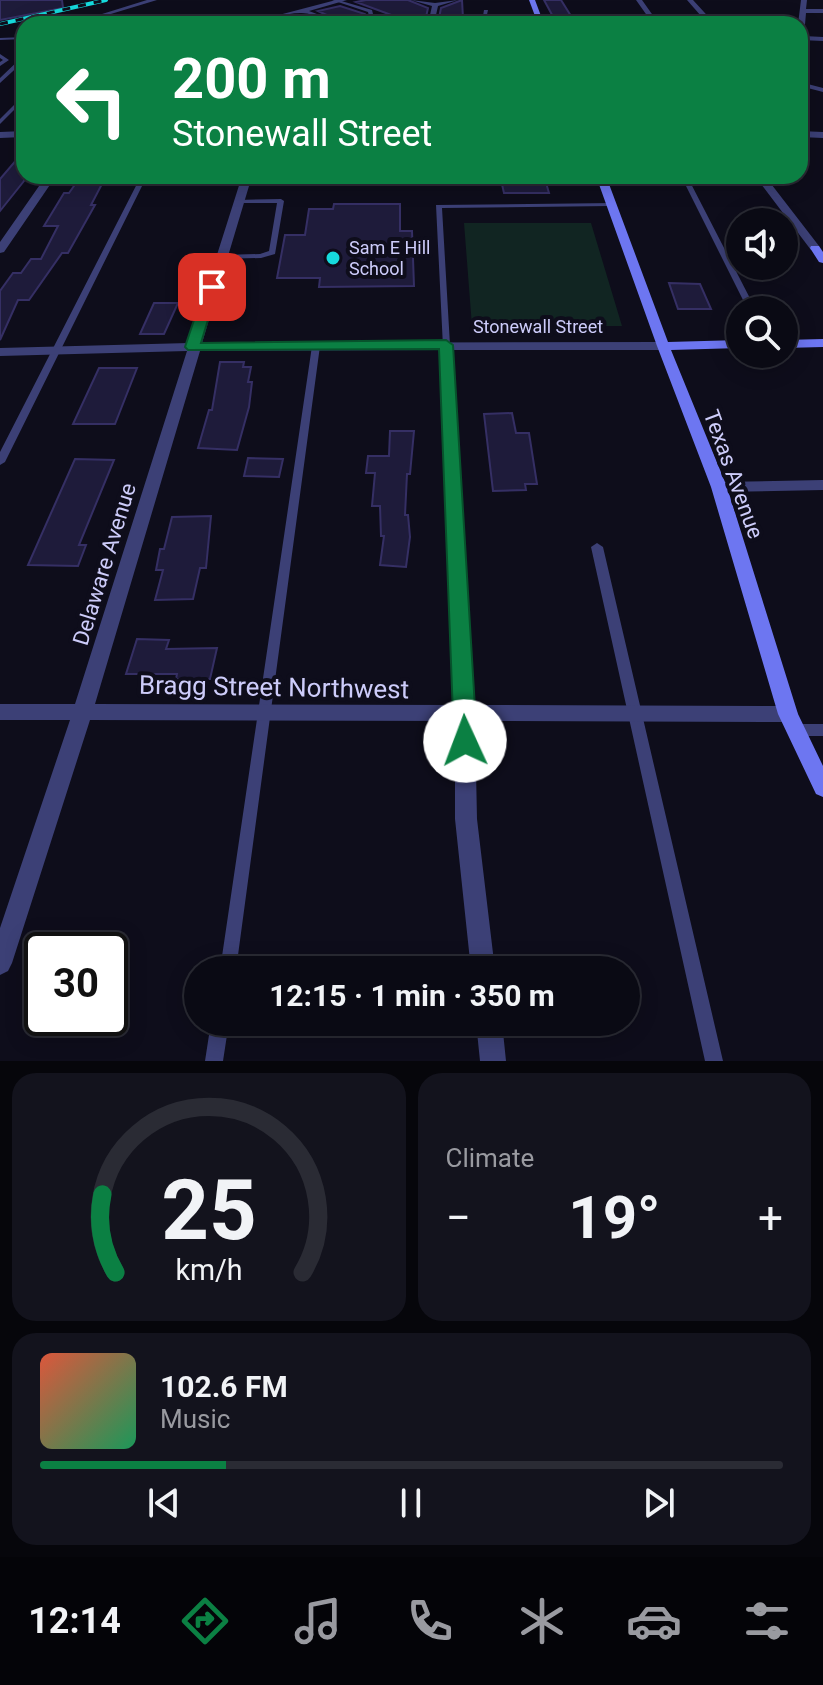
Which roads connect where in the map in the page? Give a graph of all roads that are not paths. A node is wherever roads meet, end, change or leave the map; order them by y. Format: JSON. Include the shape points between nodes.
{"nodes":[{"id":1,"x":154,"y":0,"type":"edge"},
{"id":2,"x":339,"y":0,"type":"edge"},
{"id":3,"x":414,"y":0,"type":"edge"},
{"id":4,"x":455,"y":0,"type":"edge"},
{"id":5,"x":690,"y":0,"type":"edge"},
{"id":6,"x":804,"y":0,"type":"edge"},
{"id":7,"x":435,"y":5,"type":"junction"},
{"id":8,"x":486,"y":10,"type":"dead end"},
{"id":9,"x":304,"y":11,"type":"junction"},
{"id":10,"x":803,"y":11,"type":"junction"},
{"id":11,"x":823,"y":11,"type":"edge"},
{"id":12,"x":99,"y":16,"type":"edge"},
{"id":13,"x":282,"y":16,"type":"edge"},
{"id":14,"x":318,"y":16,"type":"edge"},
{"id":15,"x":374,"y":16,"type":"edge"},
{"id":16,"x":432,"y":16,"type":"edge"},
{"id":17,"x":485,"y":16,"type":"edge"},
{"id":18,"x":705,"y":16,"type":"edge"},
{"id":19,"x":802,"y":16,"type":"edge"},
{"id":20,"x":16,"y":38,"type":"edge"},
{"id":21,"x":0,"y":39,"type":"edge"},
{"id":22,"x":8,"y":39,"type":"junction"},
{"id":23,"x":0,"y":47,"type":"edge"},
{"id":24,"x":0,"y":55,"type":"edge"},
{"id":25,"x":0,"y":64,"type":"edge"},
{"id":26,"x":16,"y":66,"type":"edge"},
{"id":27,"x":0,"y":81,"type":"edge"},
{"id":28,"x":16,"y":105,"type":"edge"},
{"id":29,"x":0,"y":122,"type":"edge"},
{"id":30,"x":45,"y":184,"type":"edge"},
{"id":31,"x":140,"y":184,"type":"edge"},
{"id":32,"x":244,"y":184,"type":"edge"},
{"id":33,"x":604,"y":184,"type":"edge"},
{"id":34,"x":688,"y":184,"type":"edge"},
{"id":35,"x":766,"y":184,"type":"edge"},
{"id":36,"x":238,"y":201,"type":"junction"},
{"id":37,"x":612,"y":204,"type":"junction"},
{"id":38,"x":819,"y":249,"type":"edge"},
{"id":39,"x":0,"y":250,"type":"edge"},
{"id":40,"x":221,"y":257,"type":"junction"},
{"id":41,"x":823,"y":260,"type":"edge"},
{"id":42,"x":745,"y":296,"type":"edge"},
{"id":43,"x":823,"y":343,"type":"edge"},
{"id":44,"x":726,"y":344,"type":"edge"},
{"id":45,"x":798,"y":344,"type":"edge"},
{"id":46,"x":446,"y":345,"type":"junction"},
{"id":47,"x":316,"y":346,"type":"junction"},
{"id":48,"x":663,"y":346,"type":"junction"},
{"id":49,"x":193,"y":347,"type":"junction"},
{"id":50,"x":56,"y":351,"type":"junction"},
{"id":51,"x":0,"y":352,"type":"edge"},
{"id":52,"x":0,"y":462,"type":"edge"},
{"id":53,"x":823,"y":485,"type":"edge"},
{"id":54,"x":719,"y":487,"type":"junction"},
{"id":55,"x":597,"y":547,"type":"dead end"},
{"id":56,"x":83,"y":711,"type":"junction"},
{"id":57,"x":0,"y":712,"type":"edge"},
{"id":58,"x":266,"y":712,"type":"junction"},
{"id":59,"x":465,"y":714,"type":"junction"},
{"id":60,"x":637,"y":715,"type":"junction"},
{"id":61,"x":792,"y":722,"type":"junction"},
{"id":62,"x":823,"y":730,"type":"edge"},
{"id":63,"x":823,"y":788,"type":"edge"},
{"id":64,"x":230,"y":956,"type":"edge"},
{"id":65,"x":481,"y":956,"type":"edge"},
{"id":66,"x":0,"y":963,"type":"edge"},
{"id":67,"x":218,"y":1036,"type":"edge"},
{"id":68,"x":490,"y":1036,"type":"edge"},
{"id":69,"x":214,"y":1061,"type":"edge"},
{"id":70,"x":493,"y":1061,"type":"edge"},
{"id":71,"x":714,"y":1061,"type":"edge"}],
"edges":[{"from":1,"to":12,"type":"street"},
{"from":2,"to":9,"type":"street"},
{"from":2,"to":15,"type":"lane"},
{"from":3,"to":7,"type":"street"},
{"from":4,"to":7,"type":"street"},
{"from":5,"to":18,"type":"street"},
{"from":6,"to":10,"type":"street"},
{"from":7,"to":16,"type":"street"},
{"from":8,"to":17,"type":"lane"},
{"from":9,"to":13,"type":"street"},
{"from":9,"to":14,"type":"street"},
{"from":10,"to":11,"type":"street"},
{"from":10,"to":19,"type":"street"},
{"from":20,"to":22,"type":"lane"},
{"from":21,"to":22,"type":"lane"},
{"from":22,"to":23,"type":"lane"},
{"from":24,"to":25,"type":"lane","via":[[6,60]]},
{"from":26,"to":27,"type":"lane"},
{"from":28,"to":29,"type":"lane"},
{"from":30,"to":39,"type":"street"},
{"from":31,"to":50,"type":"lane"},
{"from":32,"to":36,"type":"street","name":"Delaware Avenue"},
{"from":33,"to":37,"type":"street","name":"Texas Avenue"},
{"from":34,"to":42,"type":"lane"},
{"from":35,"to":38,"type":"street"},
{"from":36,"to":40,"type":"street","name":"Delaware Avenue"},
{"from":36,"to":40,"type":"lane","via":[[281,201],[272,252]]},
{"from":37,"to":46,"type":"lane","via":[[438,206]]},
{"from":37,"to":48,"type":"street","name":"Texas Avenue"},
{"from":38,"to":41,"type":"street"},
{"from":40,"to":49,"type":"street","name":"Delaware Avenue"},
{"from":43,"to":45,"type":"street"},
{"from":44,"to":48,"type":"street","name":"Stonewall Street"},
{"from":46,"to":47,"type":"street","name":"Stonewall Street"},
{"from":46,"to":48,"type":"street","name":"Stonewall Street"},
{"from":46,"to":59,"type":"street"},
{"from":47,"to":49,"type":"street","name":"Stonewall Street"},
{"from":47,"to":58,"type":"lane"},
{"from":48,"to":54,"type":"street","name":"Texas Avenue"},
{"from":49,"to":50,"type":"street","name":"Stonewall Street"},
{"from":49,"to":56,"type":"street","name":"Delaware Avenue"},
{"from":50,"to":51,"type":"street","name":"Stonewall Street"},
{"from":50,"to":52,"type":"lane"},
{"from":53,"to":54,"type":"street"},
{"from":54,"to":61,"type":"street","name":"Texas Avenue"},
{"from":55,"to":60,"type":"lane"},
{"from":56,"to":57,"type":"street","name":"Bragg Street Northwest"},
{"from":56,"to":58,"type":"street","name":"Bragg Street Northwest"},
{"from":56,"to":66,"type":"street","name":"Delaware Avenue"},
{"from":58,"to":59,"type":"street","name":"Bragg Street Northwest"},
{"from":58,"to":64,"type":"lane"},
{"from":59,"to":60,"type":"street","name":"Bragg Street Northwest"},
{"from":59,"to":65,"type":"street","via":[[466,819]]},
{"from":60,"to":61,"type":"street","name":"Bragg Street Northwest"},
{"from":60,"to":71,"type":"lane"},
{"from":61,"to":62,"type":"lane"},
{"from":61,"to":63,"type":"street","name":"Texas Avenue"},
{"from":67,"to":69,"type":"lane"},
{"from":68,"to":70,"type":"street"}]}
